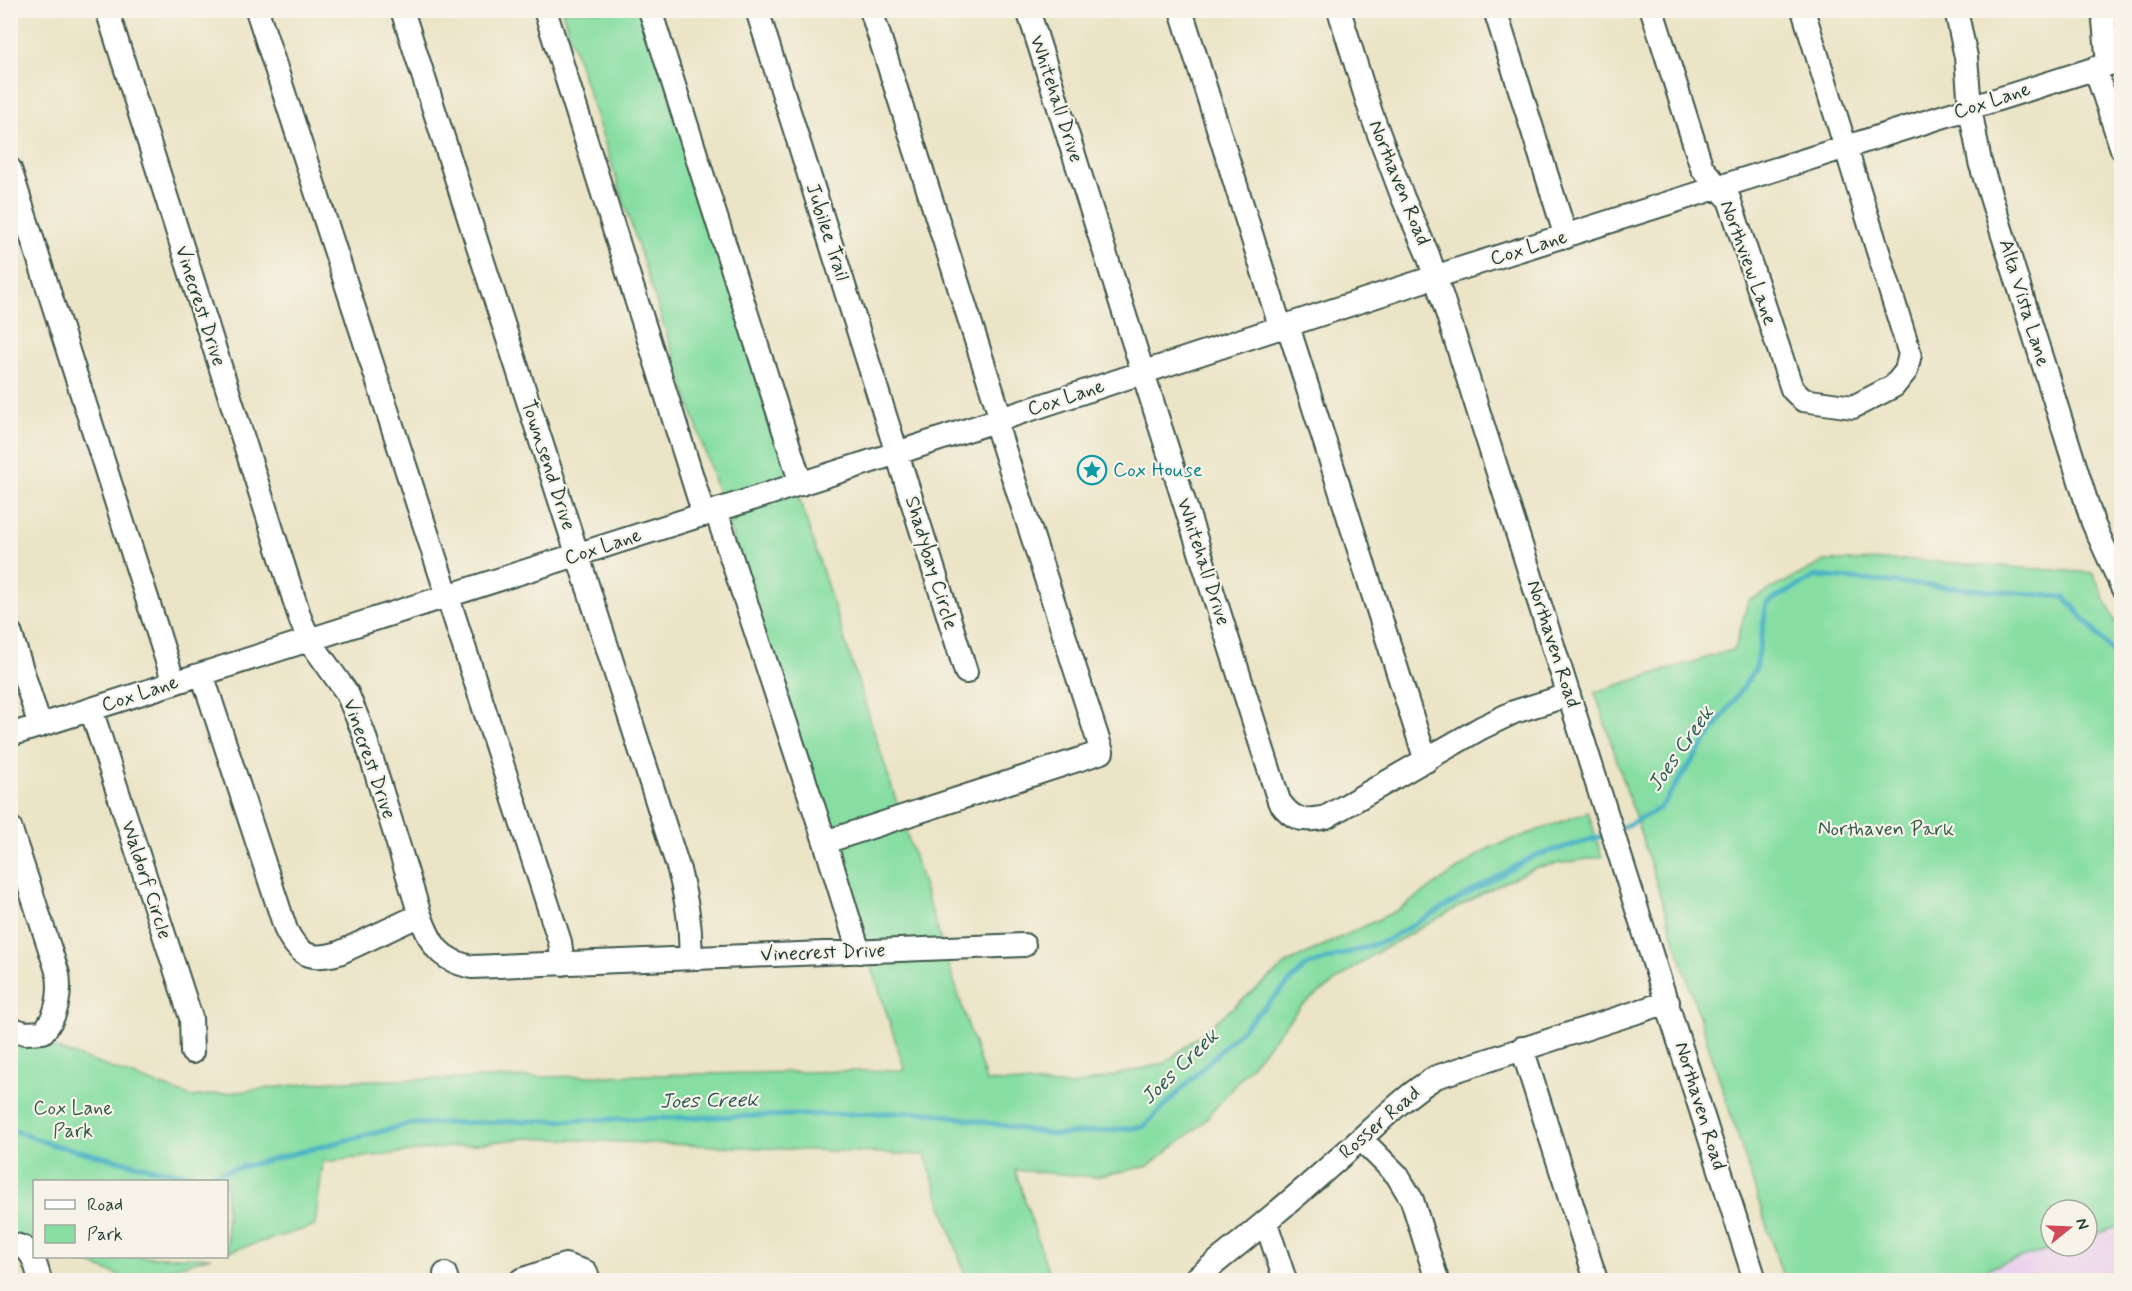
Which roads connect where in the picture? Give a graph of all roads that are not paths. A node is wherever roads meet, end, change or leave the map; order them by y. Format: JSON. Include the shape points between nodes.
{"nodes":[{"id":1,"x":107,"y":10,"type":"edge"},
{"id":2,"x":257,"y":10,"type":"edge"},
{"id":3,"x":402,"y":10,"type":"edge"},
{"id":4,"x":545,"y":10,"type":"edge"},
{"id":5,"x":650,"y":10,"type":"edge"},
{"id":6,"x":757,"y":10,"type":"edge"},
{"id":7,"x":871,"y":10,"type":"edge"},
{"id":8,"x":1028,"y":10,"type":"edge"},
{"id":9,"x":1181,"y":10,"type":"edge"},
{"id":10,"x":1339,"y":10,"type":"edge"},
{"id":11,"x":1495,"y":10,"type":"edge"},
{"id":12,"x":1652,"y":10,"type":"edge"},
{"id":13,"x":1803,"y":10,"type":"edge"},
{"id":14,"x":1956,"y":10,"type":"edge"},
{"id":15,"x":2103,"y":10,"type":"edge"},
{"id":16,"x":2108,"y":64,"type":"edge"},
{"id":17,"x":1970,"y":108,"type":"junction"},
{"id":18,"x":1846,"y":147,"type":"junction"},
{"id":19,"x":2121,"y":149,"type":"edge"},
{"id":20,"x":10,"y":169,"type":"edge"},
{"id":21,"x":1719,"y":188,"type":"junction"},
{"id":22,"x":1566,"y":237,"type":"junction"},
{"id":23,"x":1436,"y":277,"type":"junction"},
{"id":24,"x":1285,"y":328,"type":"junction"},
{"id":25,"x":1143,"y":374,"type":"junction"},
{"id":26,"x":998,"y":420,"type":"junction"},
{"id":27,"x":897,"y":453,"type":"junction"},
{"id":28,"x":801,"y":483,"type":"junction"},
{"id":29,"x":710,"y":513,"type":"junction"},
{"id":30,"x":577,"y":555,"type":"junction"},
{"id":31,"x":2121,"y":587,"type":"edge"},
{"id":32,"x":447,"y":597,"type":"junction"},
{"id":33,"x":10,"y":632,"type":"edge"},
{"id":34,"x":310,"y":641,"type":"junction"},
{"id":35,"x":966,"y":672,"type":"dead end"},
{"id":36,"x":202,"y":674,"type":"junction"},
{"id":37,"x":174,"y":683,"type":"junction"},
{"id":38,"x":1569,"y":695,"type":"junction"},
{"id":39,"x":91,"y":709,"type":"junction"},
{"id":40,"x":40,"y":726,"type":"junction"},
{"id":41,"x":10,"y":735,"type":"edge"},
{"id":42,"x":1426,"y":760,"type":"junction"},
{"id":43,"x":10,"y":827,"type":"edge"},
{"id":44,"x":825,"y":842,"type":"junction"},
{"id":45,"x":420,"y":915,"type":"junction"},
{"id":46,"x":1024,"y":945,"type":"dead end"},
{"id":47,"x":860,"y":952,"type":"junction"},
{"id":48,"x":690,"y":957,"type":"junction"},
{"id":49,"x":563,"y":964,"type":"junction"},
{"id":50,"x":1668,"y":1002,"type":"junction"},
{"id":51,"x":10,"y":1028,"type":"edge"},
{"id":52,"x":1522,"y":1048,"type":"junction"},
{"id":53,"x":192,"y":1052,"type":"dead end"},
{"id":54,"x":1361,"y":1139,"type":"junction"},
{"id":55,"x":1266,"y":1223,"type":"junction"},
{"id":56,"x":10,"y":1244,"type":"edge"},
{"id":57,"x":40,"y":1281,"type":"edge"},
{"id":58,"x":521,"y":1281,"type":"edge"},
{"id":59,"x":589,"y":1281,"type":"edge"},
{"id":60,"x":1194,"y":1281,"type":"edge"},
{"id":61,"x":1285,"y":1281,"type":"edge"},
{"id":62,"x":1437,"y":1281,"type":"edge"},
{"id":63,"x":1596,"y":1281,"type":"edge"},
{"id":64,"x":1755,"y":1281,"type":"edge"}],
"edges":[{"from":1,"to":34,"type":"street","name":"Vinecrest Drive"},
{"from":2,"to":32,"type":"street"},
{"from":3,"to":30,"type":"street","name":"Townsend Drive"},
{"from":4,"to":29,"type":"street"},
{"from":5,"to":28,"type":"street"},
{"from":6,"to":27,"type":"street","name":"Jubilee Trail"},
{"from":7,"to":26,"type":"street"},
{"from":8,"to":25,"type":"street","name":"Whitehall Drive"},
{"from":9,"to":24,"type":"street"},
{"from":10,"to":23,"type":"street","name":"Northaven Road","via":[[1371,113]]},
{"from":11,"to":22,"type":"street"},
{"from":12,"to":21,"type":"street","name":"Northview Lane","via":[[1702,168]]},
{"from":13,"to":18,"type":"street"},
{"from":14,"to":17,"type":"street","name":"Alta Vista Lane","via":[[1966,57]]},
{"from":15,"to":16,"type":"street"},
{"from":16,"to":17,"type":"street","name":"Cox Lane"},
{"from":16,"to":19,"type":"street"},
{"from":17,"to":18,"type":"street","name":"Cox Lane"},
{"from":17,"to":31,"type":"street","name":"Alta Vista Lane","via":[[1980,162],[2093,523]]},
{"from":18,"to":21,"type":"street","name":"Cox Lane"},
{"from":18,"to":21,"type":"street","name":"Northview Lane","via":[[1910,354],[1906,371],[1893,386],[1853,407],[1803,400],[1792,390],[1729,199]]},
{"from":20,"to":37,"type":"street"},
{"from":21,"to":22,"type":"street","name":"Cox Lane"},
{"from":22,"to":23,"type":"street","name":"Cox Lane"},
{"from":23,"to":24,"type":"street","name":"Cox Lane"},
{"from":23,"to":38,"type":"street","name":"Northaven Road"},
{"from":24,"to":25,"type":"street","name":"Cox Lane"},
{"from":24,"to":42,"type":"street"},
{"from":25,"to":26,"type":"street","name":"Cox Lane"},
{"from":25,"to":42,"type":"street","name":"Whitehall Drive","via":[[1279,801],[1286,812],[1308,821],[1326,817]]},
{"from":26,"to":27,"type":"street","name":"Cox Lane"},
{"from":26,"to":44,"type":"street","via":[[1102,752]]},
{"from":27,"to":28,"type":"street","name":"Cox Lane"},
{"from":27,"to":35,"type":"street","name":"Shadybay Circle"},
{"from":28,"to":29,"type":"street","name":"Cox Lane"},
{"from":29,"to":30,"type":"street","name":"Cox Lane"},
{"from":29,"to":44,"type":"street"},
{"from":30,"to":32,"type":"street","name":"Cox Lane"},
{"from":30,"to":48,"type":"street","name":"Townsend Drive","via":[[679,870],[688,906]]},
{"from":32,"to":34,"type":"street","name":"Cox Lane"},
{"from":32,"to":49,"type":"street","via":[[560,942]]},
{"from":33,"to":40,"type":"street"},
{"from":34,"to":36,"type":"street","name":"Cox Lane"},
{"from":34,"to":45,"type":"street","name":"Vinecrest Drive","via":[[347,693],[364,734]]},
{"from":36,"to":37,"type":"street","name":"Cox Lane"},
{"from":36,"to":45,"type":"street","via":[[293,944],[314,957],[327,956]]},
{"from":37,"to":39,"type":"street","name":"Cox Lane"},
{"from":38,"to":42,"type":"street","name":"Whitehall Drive","via":[[1514,712]]},
{"from":38,"to":50,"type":"street","name":"Northaven Road"},
{"from":39,"to":40,"type":"street","name":"Cox Lane"},
{"from":39,"to":53,"type":"street","name":"Waldorf Circle","via":[[191,1018]]},
{"from":40,"to":41,"type":"street","name":"Cox Lane"},
{"from":43,"to":51,"type":"street","via":[[60,989],[51,1023],[43,1032],[25,1033]]},
{"from":44,"to":47,"type":"street"},
{"from":45,"to":49,"type":"street","name":"Vinecrest Drive","via":[[437,950],[457,964]]},
{"from":46,"to":47,"type":"street","name":"Vinecrest Drive"},
{"from":47,"to":48,"type":"street","name":"Vinecrest Drive"},
{"from":48,"to":49,"type":"street","name":"Vinecrest Drive"},
{"from":50,"to":52,"type":"street","name":"Rosser Road"},
{"from":50,"to":64,"type":"street","name":"Northaven Road"},
{"from":52,"to":54,"type":"street","name":"Rosser Road","via":[[1436,1077],[1406,1097]]},
{"from":52,"to":63,"type":"street"},
{"from":54,"to":55,"type":"street","name":"Rosser Road"},
{"from":54,"to":62,"type":"street","via":[[1397,1175],[1412,1200]]},
{"from":55,"to":60,"type":"street","name":"Rosser Road"},
{"from":55,"to":61,"type":"street"},
{"from":56,"to":57,"type":"street","via":[[27,1248]]},
{"from":58,"to":59,"type":"street","via":[[565,1265],[586,1272]]}]}
